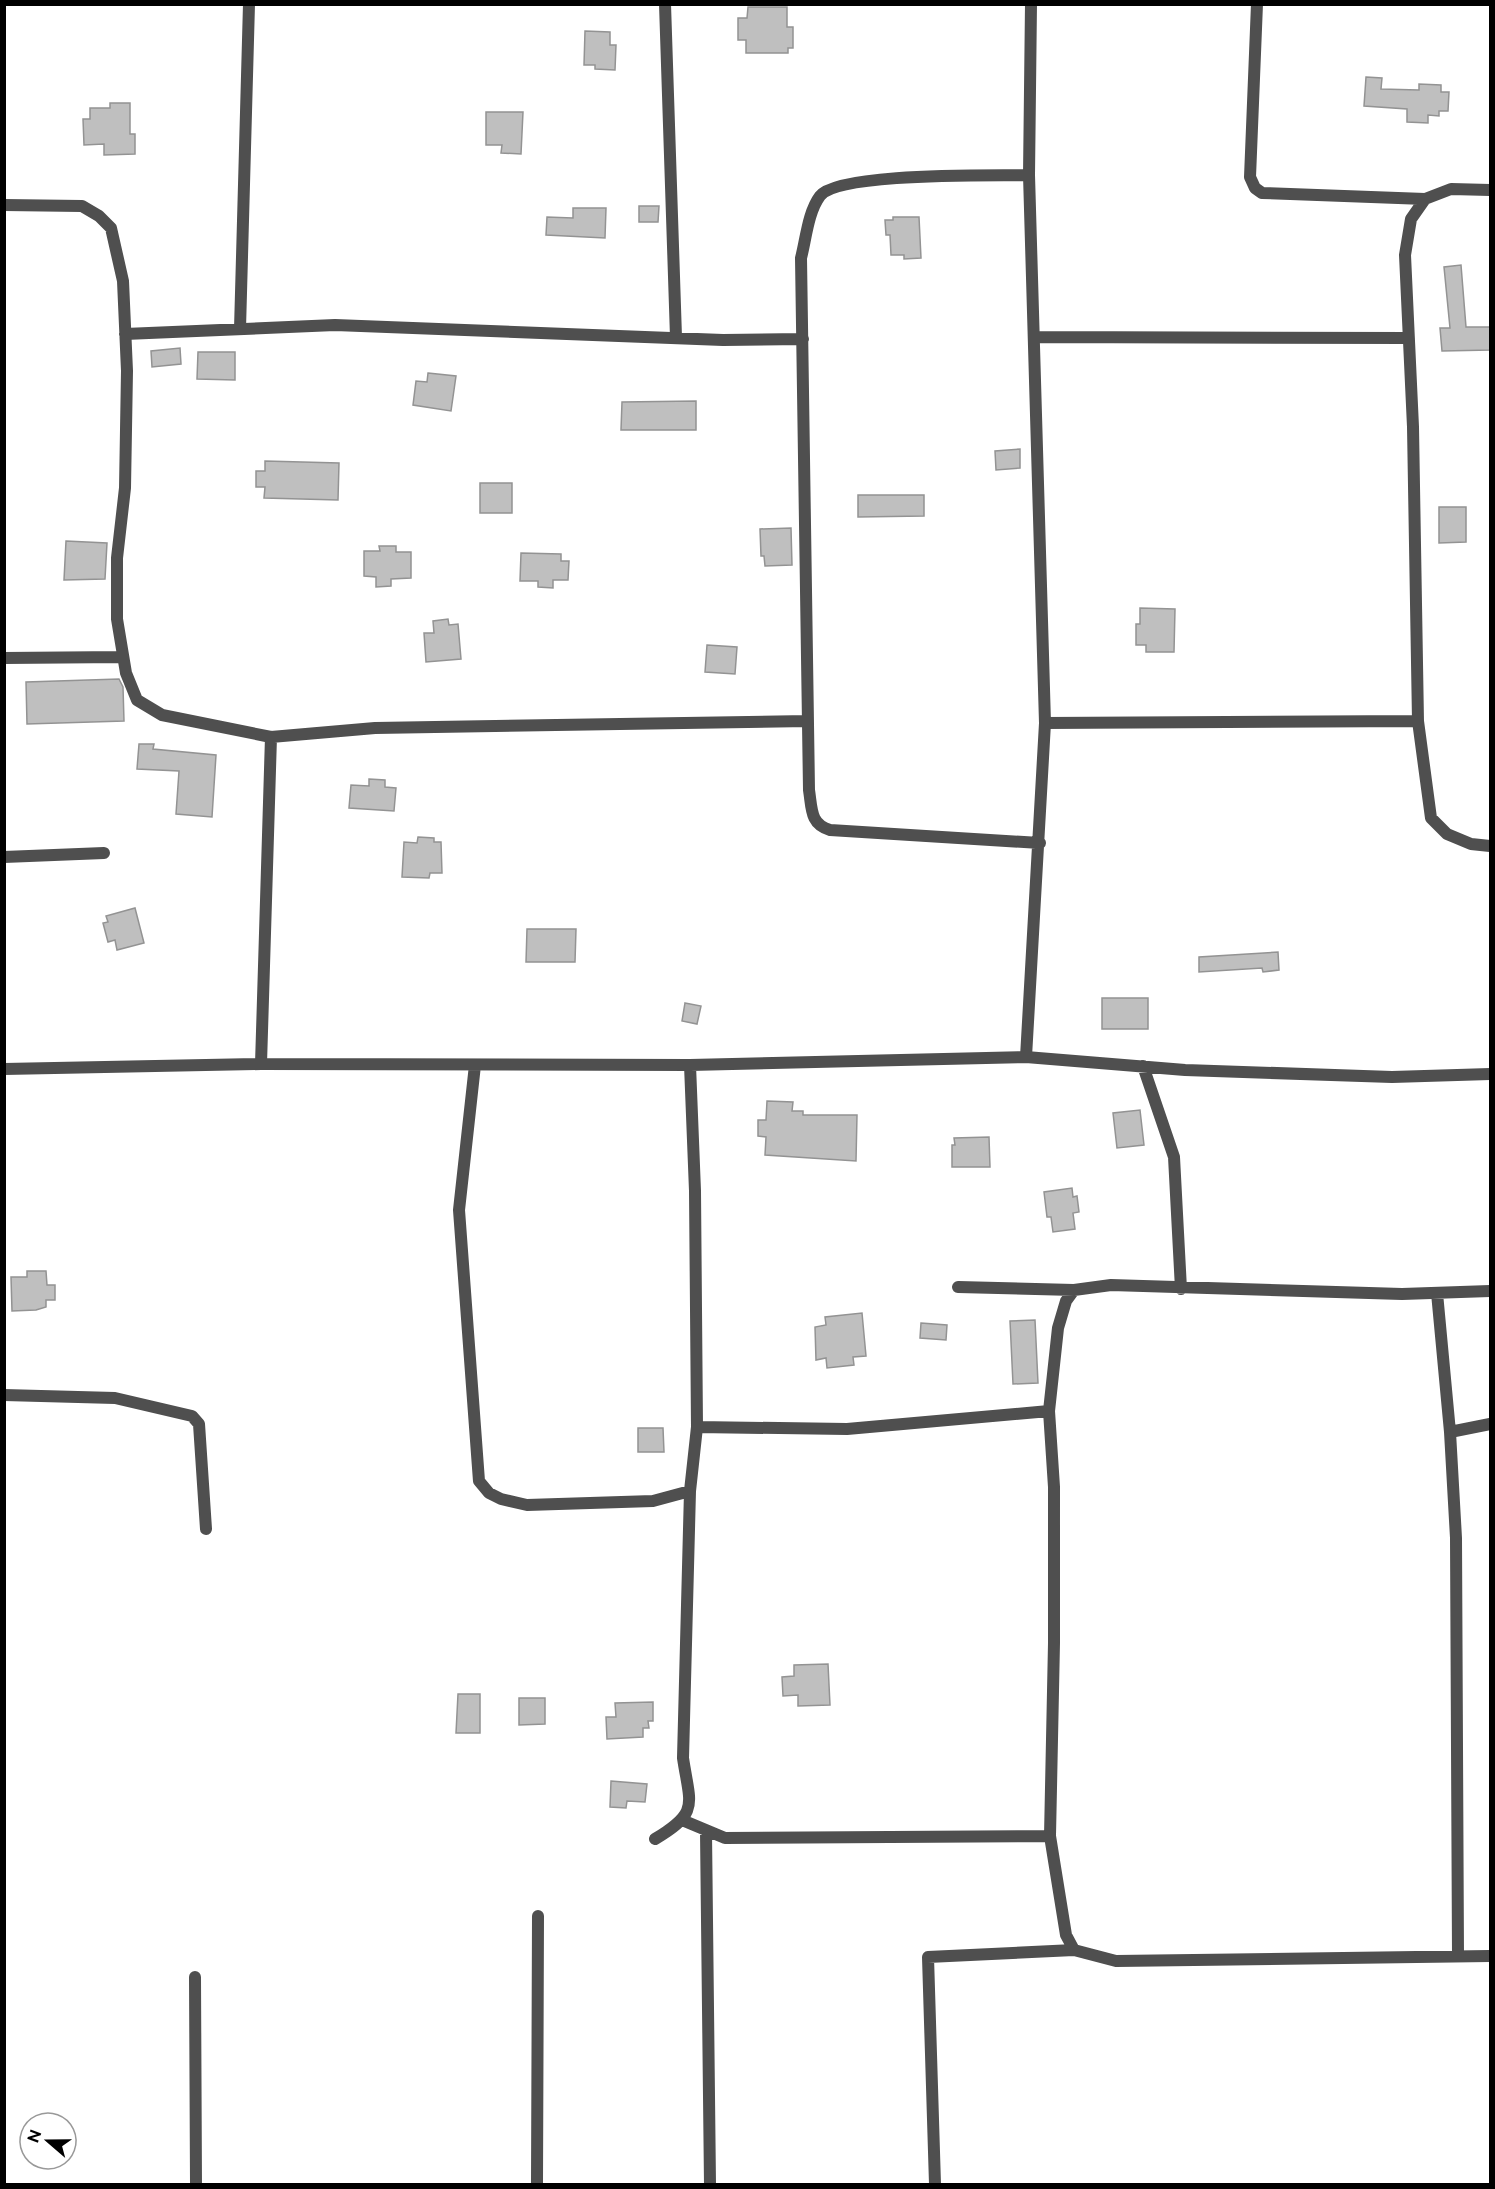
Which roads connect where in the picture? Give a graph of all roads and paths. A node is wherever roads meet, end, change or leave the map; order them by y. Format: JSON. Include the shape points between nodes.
{"nodes":[{"id":1,"x":249,"y":4,"type":"edge"},
{"id":2,"x":665,"y":4,"type":"edge"},
{"id":3,"x":1031,"y":4,"type":"edge"},
{"id":4,"x":1257,"y":4,"type":"edge"},
{"id":5,"x":1029,"y":175,"type":"junction"},
{"id":6,"x":1491,"y":190,"type":"edge"},
{"id":7,"x":1425,"y":199,"type":"junction"},
{"id":8,"x":4,"y":205,"type":"edge"},
{"id":9,"x":240,"y":328,"type":"junction"},
{"id":10,"x":125,"y":334,"type":"junction"},
{"id":11,"x":676,"y":337,"type":"junction"},
{"id":12,"x":1034,"y":337,"type":"junction"},
{"id":13,"x":1409,"y":338,"type":"junction"},
{"id":14,"x":803,"y":339,"type":"junction"},
{"id":15,"x":123,"y":657,"type":"junction"},
{"id":16,"x":4,"y":658,"type":"edge"},
{"id":17,"x":808,"y":721,"type":"junction"},
{"id":18,"x":1418,"y":721,"type":"junction"},
{"id":19,"x":1045,"y":723,"type":"junction"},
{"id":20,"x":271,"y":737,"type":"junction"},
{"id":21,"x":1040,"y":843,"type":"junction"},
{"id":22,"x":1491,"y":846,"type":"edge"},
{"id":23,"x":104,"y":853,"type":"dead end"},
{"id":24,"x":4,"y":857,"type":"edge"},
{"id":25,"x":1026,"y":1057,"type":"junction"},
{"id":26,"x":261,"y":1064,"type":"junction"},
{"id":27,"x":475,"y":1065,"type":"junction"},
{"id":28,"x":690,"y":1065,"type":"junction"},
{"id":29,"x":1143,"y":1066,"type":"junction"},
{"id":30,"x":4,"y":1069,"type":"edge"},
{"id":31,"x":1491,"y":1074,"type":"edge"},
{"id":32,"x":958,"y":1287,"type":"dead end"},
{"id":33,"x":1181,"y":1289,"type":"junction"},
{"id":34,"x":1074,"y":1290,"type":"junction"},
{"id":35,"x":1491,"y":1291,"type":"edge"},
{"id":36,"x":1437,"y":1293,"type":"junction"},
{"id":37,"x":4,"y":1395,"type":"edge"},
{"id":38,"x":1049,"y":1411,"type":"junction"},
{"id":39,"x":1491,"y":1424,"type":"edge"},
{"id":40,"x":697,"y":1427,"type":"junction"},
{"id":41,"x":1450,"y":1432,"type":"junction"},
{"id":42,"x":690,"y":1491,"type":"junction"},
{"id":43,"x":206,"y":1528,"type":"dead end"},
{"id":44,"x":682,"y":1820,"type":"junction"},
{"id":45,"x":706,"y":1832,"type":"junction"},
{"id":46,"x":1050,"y":1836,"type":"junction"},
{"id":47,"x":655,"y":1839,"type":"dead end"},
{"id":48,"x":538,"y":1916,"type":"dead end"},
{"id":49,"x":1074,"y":1950,"type":"junction"},
{"id":50,"x":1458,"y":1955,"type":"junction"},
{"id":51,"x":1491,"y":1956,"type":"edge"},
{"id":52,"x":195,"y":1977,"type":"dead end"},
{"id":53,"x":196,"y":2184,"type":"edge"},
{"id":54,"x":537,"y":2184,"type":"edge"},
{"id":55,"x":710,"y":2184,"type":"edge"},
{"id":56,"x":935,"y":2184,"type":"edge"}],
"edges":[{"from":1,"to":9,"type":"street"},
{"from":2,"to":11,"type":"street"},
{"from":3,"to":5,"type":"street"},
{"from":4,"to":7,"type":"street","via":[[1250,177],[1255,188],[1262,193]]},
{"from":5,"to":12,"type":"street"},
{"from":5,"to":14,"type":"street","via":[[901,177],[833,187],[820,195],[801,258]]},
{"from":6,"to":7,"type":"street","via":[[1451,189]]},
{"from":7,"to":13,"type":"street","via":[[1411,219],[1406,255]]},
{"from":8,"to":10,"type":"street","via":[[82,206],[111,228],[123,281]]},
{"from":9,"to":10,"type":"street"},
{"from":9,"to":11,"type":"street","via":[[335,325]]},
{"from":10,"to":15,"type":"street","via":[[125,488],[117,558],[117,619]]},
{"from":11,"to":14,"type":"street"},
{"from":12,"to":13,"type":"street"},
{"from":12,"to":19,"type":"street"},
{"from":13,"to":18,"type":"street"},
{"from":14,"to":17,"type":"street"},
{"from":15,"to":16,"type":"street"},
{"from":15,"to":20,"type":"street","via":[[137,700],[162,715]]},
{"from":17,"to":20,"type":"street","via":[[375,728]]},
{"from":17,"to":21,"type":"street","via":[[809,790],[813,820],[820,827],[848,833]]},
{"from":18,"to":19,"type":"street"},
{"from":18,"to":22,"type":"street","via":[[1431,818],[1447,834],[1471,844]]},
{"from":19,"to":21,"type":"street"},
{"from":20,"to":26,"type":"street"},
{"from":21,"to":25,"type":"street"},
{"from":23,"to":24,"type":"street"},
{"from":25,"to":28,"type":"street"},
{"from":25,"to":29,"type":"street"},
{"from":26,"to":27,"type":"street"},
{"from":26,"to":30,"type":"street"},
{"from":27,"to":28,"type":"street"},
{"from":27,"to":42,"type":"street","via":[[459,1210],[479,1481],[495,1496],[527,1504],[653,1501]]},
{"from":28,"to":40,"type":"street"},
{"from":29,"to":31,"type":"street","via":[[1392,1077]]},
{"from":29,"to":33,"type":"street","via":[[1174,1157]]},
{"from":32,"to":34,"type":"street"},
{"from":33,"to":34,"type":"street","via":[[1111,1285]]},
{"from":33,"to":36,"type":"street"},
{"from":34,"to":38,"type":"street","via":[[1066,1301],[1058,1328]]},
{"from":35,"to":36,"type":"street"},
{"from":36,"to":41,"type":"street"},
{"from":37,"to":43,"type":"street","via":[[115,1398],[192,1416],[199,1424]]},
{"from":38,"to":40,"type":"street","via":[[847,1429]]},
{"from":38,"to":46,"type":"street","via":[[1054,1487]]},
{"from":39,"to":41,"type":"street"},
{"from":40,"to":42,"type":"street"},
{"from":41,"to":50,"type":"street","via":[[1456,1538]]},
{"from":42,"to":44,"type":"street","via":[[683,1758],[690,1795],[689,1809]]},
{"from":44,"to":45,"type":"street"},
{"from":44,"to":47,"type":"street"},
{"from":45,"to":46,"type":"street","via":[[725,1838]]},
{"from":45,"to":55,"type":"street"},
{"from":46,"to":49,"type":"street","via":[[1066,1935]]},
{"from":48,"to":54,"type":"street"},
{"from":49,"to":50,"type":"street","via":[[1116,1961]]},
{"from":49,"to":56,"type":"street","via":[[928,1957]]},
{"from":50,"to":51,"type":"street"},
{"from":52,"to":53,"type":"street"}]}
